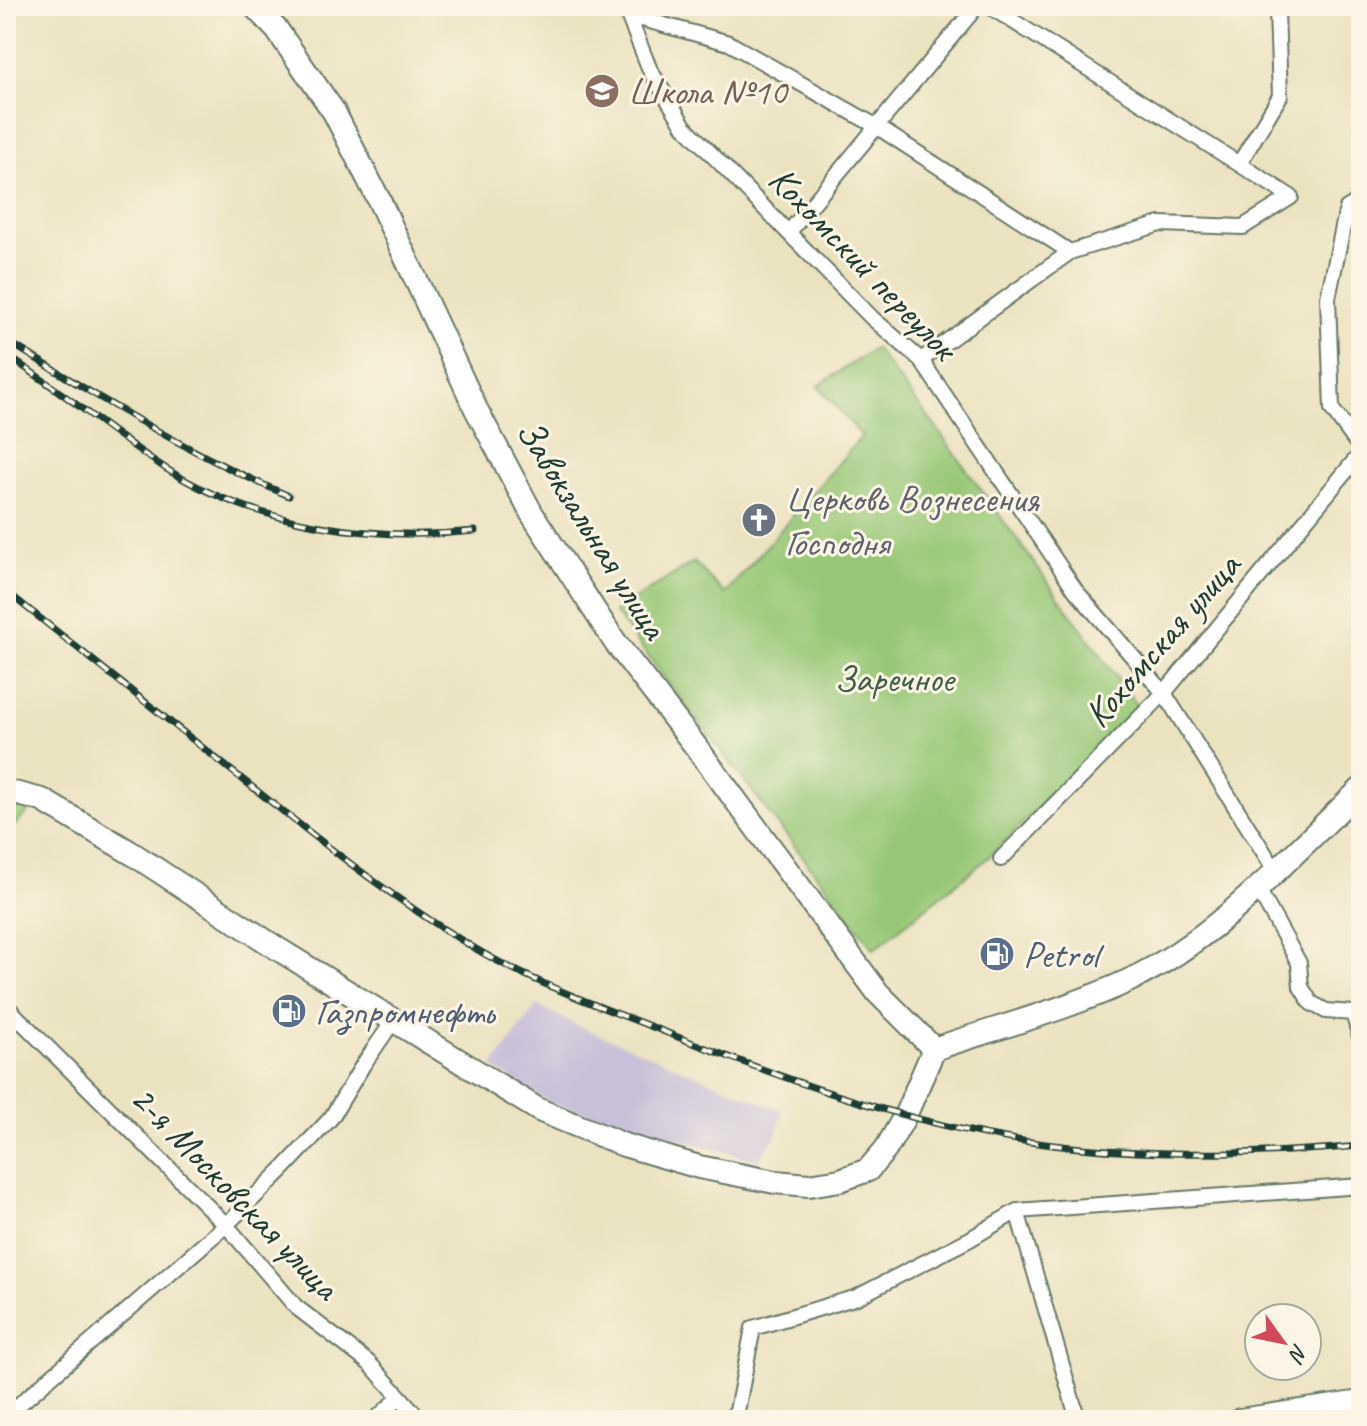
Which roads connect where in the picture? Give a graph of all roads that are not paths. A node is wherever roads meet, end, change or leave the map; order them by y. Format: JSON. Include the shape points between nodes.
{"nodes":[{"id":1,"x":254,"y":6,"type":"edge"},
{"id":2,"x":613,"y":6,"type":"edge"},
{"id":3,"x":977,"y":6,"type":"edge"},
{"id":4,"x":989,"y":6,"type":"edge"},
{"id":5,"x":1275,"y":8,"type":"edge"},
{"id":6,"x":631,"y":11,"type":"edge"},
{"id":7,"x":876,"y":126,"type":"junction"},
{"id":8,"x":1239,"y":164,"type":"junction"},
{"id":9,"x":1354,"y":204,"type":"edge"},
{"id":10,"x":1361,"y":229,"type":"edge"},
{"id":11,"x":789,"y":232,"type":"junction"},
{"id":12,"x":1070,"y":252,"type":"junction"},
{"id":13,"x":921,"y":360,"type":"junction"},
{"id":14,"x":1361,"y":451,"type":"edge"},
{"id":15,"x":1164,"y":693,"type":"junction"},
{"id":16,"x":1361,"y":789,"type":"edge"},
{"id":17,"x":6,"y":791,"type":"edge"},
{"id":18,"x":1001,"y":859,"type":"dead end"},
{"id":19,"x":1275,"y":870,"type":"junction"},
{"id":20,"x":1257,"y":887,"type":"junction"},
{"id":21,"x":6,"y":1006,"type":"edge"},
{"id":22,"x":1357,"y":1010,"type":"edge"},
{"id":23,"x":394,"y":1020,"type":"junction"},
{"id":24,"x":1361,"y":1040,"type":"edge"},
{"id":25,"x":934,"y":1049,"type":"junction"},
{"id":26,"x":1361,"y":1186,"type":"edge"},
{"id":27,"x":1017,"y":1211,"type":"junction"},
{"id":28,"x":226,"y":1225,"type":"junction"},
{"id":29,"x":400,"y":1397,"type":"junction"},
{"id":30,"x":1361,"y":1402,"type":"edge"},
{"id":31,"x":6,"y":1416,"type":"edge"},
{"id":32,"x":375,"y":1420,"type":"edge"},
{"id":33,"x":421,"y":1420,"type":"edge"},
{"id":34,"x":728,"y":1420,"type":"edge"},
{"id":35,"x":1078,"y":1420,"type":"edge"},
{"id":36,"x":1240,"y":1420,"type":"edge"}],
"edges":[{"from":1,"to":25,"type":"main road","name":"Завокзальная улица","via":[[334,112],[476,409],[532,514],[615,642],[878,993]]},
{"from":2,"to":6,"type":"street"},
{"from":3,"to":7,"type":"street"},
{"from":4,"to":8,"type":"street"},
{"from":5,"to":8,"type":"street","via":[[1280,96]]},
{"from":6,"to":7,"type":"street","via":[[729,43]]},
{"from":6,"to":11,"type":"street","name":"Кохомский переулок","via":[[650,70],[684,126]]},
{"from":7,"to":11,"type":"street"},
{"from":7,"to":12,"type":"street"},
{"from":8,"to":12,"type":"street","via":[[1291,197],[1243,227],[1160,224]]},
{"from":9,"to":10,"type":"street"},
{"from":9,"to":14,"type":"street","via":[[1328,298],[1332,409]]},
{"from":11,"to":13,"type":"street","name":"Кохомский переулок"},
{"from":12,"to":13,"type":"street"},
{"from":13,"to":15,"type":"street","name":"Кохомский переулок","via":[[1076,591]]},
{"from":14,"to":15,"type":"street","name":"Кохомская улица"},
{"from":15,"to":18,"type":"street","name":"Кохомская улица"},
{"from":15,"to":19,"type":"street","name":"Кохомский переулок"},
{"from":16,"to":19,"type":"main road"},
{"from":17,"to":23,"type":"main road","via":[[42,800]]},
{"from":19,"to":20,"type":"main road"},
{"from":20,"to":22,"type":"street","via":[[1299,963],[1301,987],[1311,1003],[1326,1011]]},
{"from":20,"to":25,"type":"main road","via":[[1190,942],[1132,979]]},
{"from":21,"to":28,"type":"street","name":"2-я Московская улица"},
{"from":22,"to":24,"type":"street"},
{"from":23,"to":25,"type":"main road","via":[[539,1110],[624,1145],[699,1167],[809,1185],[868,1170],[905,1116]]},
{"from":23,"to":28,"type":"street","via":[[331,1118]]},
{"from":26,"to":27,"type":"street"},
{"from":27,"to":34,"type":"street","via":[[857,1297],[753,1328],[737,1411]]},
{"from":27,"to":35,"type":"street"},
{"from":28,"to":29,"type":"street","name":"2-я Московская улица","via":[[296,1307],[369,1363]]},
{"from":28,"to":31,"type":"street"},
{"from":29,"to":32,"type":"street"},
{"from":29,"to":33,"type":"street","name":"2-я Московская улица"},
{"from":30,"to":36,"type":"main road"}]}
